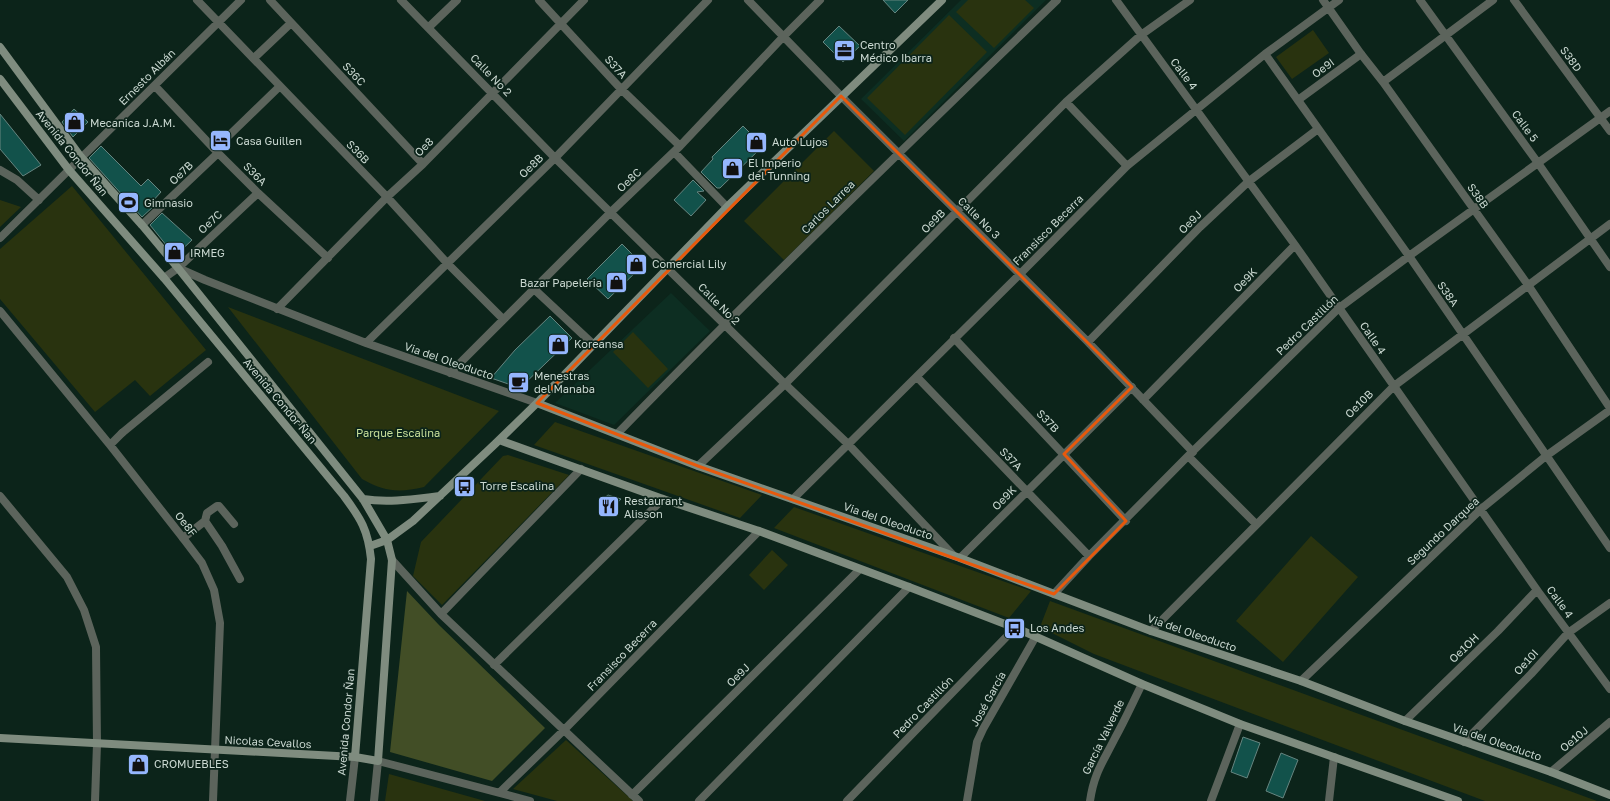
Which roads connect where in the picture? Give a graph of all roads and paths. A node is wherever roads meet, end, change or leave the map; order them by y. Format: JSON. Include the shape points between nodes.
{"nodes":[{"id":1,"x":197,"y":0,"type":"edge"},
{"id":2,"x":241,"y":0,"type":"edge"},
{"id":3,"x":270,"y":0,"type":"edge"},
{"id":4,"x":402,"y":0,"type":"edge"},
{"id":5,"x":457,"y":0,"type":"edge"},
{"id":6,"x":539,"y":0,"type":"edge"},
{"id":7,"x":584,"y":0,"type":"edge"},
{"id":8,"x":708,"y":0,"type":"edge"},
{"id":9,"x":748,"y":0,"type":"edge"},
{"id":10,"x":820,"y":0,"type":"edge"},
{"id":11,"x":942,"y":0,"type":"edge"},
{"id":12,"x":1057,"y":0,"type":"edge"},
{"id":13,"x":1116,"y":0,"type":"edge"},
{"id":14,"x":1190,"y":0,"type":"edge"},
{"id":15,"x":1338,"y":0,"type":"edge"},
{"id":16,"x":1420,"y":0,"type":"edge"},
{"id":17,"x":1493,"y":0,"type":"edge"},
{"id":18,"x":1514,"y":0,"type":"edge"},
{"id":19,"x":1326,"y":4,"type":"edge"},
{"id":20,"x":218,"y":22,"type":"junction"},
{"id":21,"x":291,"y":23,"type":"junction"},
{"id":22,"x":562,"y":24,"type":"junction"},
{"id":23,"x":429,"y":27,"type":"junction"},
{"id":24,"x":1141,"y":35,"type":"junction"},
{"id":25,"x":1445,"y":35,"type":"junction"},
{"id":26,"x":783,"y":37,"type":"junction"},
{"id":27,"x":0,"y":47,"type":"edge"},
{"id":28,"x":1265,"y":54,"type":"junction"},
{"id":29,"x":1361,"y":54,"type":"junction"},
{"id":30,"x":254,"y":58,"type":"junction"},
{"id":31,"x":0,"y":79,"type":"edge"},
{"id":32,"x":1383,"y":82,"type":"junction"},
{"id":33,"x":155,"y":86,"type":"junction"},
{"id":34,"x":280,"y":86,"type":"junction"},
{"id":35,"x":621,"y":89,"type":"junction"},
{"id":36,"x":493,"y":92,"type":"junction"},
{"id":37,"x":841,"y":96,"type":"junction"},
{"id":38,"x":1298,"y":100,"type":"junction"},
{"id":39,"x":1066,"y":102,"type":"junction"},
{"id":40,"x":1197,"y":109,"type":"junction"},
{"id":41,"x":1610,"y":111,"type":"edge"},
{"id":42,"x":1600,"y":118,"type":"junction"},
{"id":43,"x":1318,"y":129,"type":"junction"},
{"id":44,"x":1610,"y":131,"type":"edge"},
{"id":45,"x":677,"y":149,"type":"junction"},
{"id":46,"x":216,"y":151,"type":"junction"},
{"id":47,"x":899,"y":152,"type":"junction"},
{"id":48,"x":81,"y":157,"type":"junction"},
{"id":49,"x":555,"y":158,"type":"junction"},
{"id":50,"x":1538,"y":163,"type":"junction"},
{"id":51,"x":423,"y":164,"type":"junction"},
{"id":52,"x":1127,"y":166,"type":"junction"},
{"id":53,"x":0,"y":170,"type":"edge"},
{"id":54,"x":69,"y":170,"type":"junction"},
{"id":55,"x":1248,"y":182,"type":"junction"},
{"id":56,"x":258,"y":193,"type":"junction"},
{"id":57,"x":387,"y":197,"type":"junction"},
{"id":58,"x":39,"y":200,"type":"junction"},
{"id":59,"x":728,"y":208,"type":"junction"},
{"id":60,"x":1474,"y":209,"type":"junction"},
{"id":61,"x":611,"y":212,"type":"junction"},
{"id":62,"x":957,"y":212,"type":"junction"},
{"id":63,"x":1610,"y":224,"type":"edge"},
{"id":64,"x":142,"y":225,"type":"junction"},
{"id":65,"x":0,"y":238,"type":"edge"},
{"id":66,"x":1590,"y":239,"type":"junction"},
{"id":67,"x":1295,"y":245,"type":"junction"},
{"id":68,"x":1409,"y":256,"type":"junction"},
{"id":69,"x":328,"y":258,"type":"junction"},
{"id":70,"x":447,"y":263,"type":"junction"},
{"id":71,"x":1610,"y":267,"type":"edge"},
{"id":72,"x":178,"y":268,"type":"junction"},
{"id":73,"x":667,"y":268,"type":"junction"},
{"id":74,"x":1020,"y":274,"type":"junction"},
{"id":75,"x":164,"y":278,"type":"junction"},
{"id":76,"x":1528,"y":285,"type":"junction"},
{"id":77,"x":534,"y":289,"type":"junction"},
{"id":78,"x":278,"y":308,"type":"junction"},
{"id":79,"x":1339,"y":308,"type":"junction"},
{"id":80,"x":0,"y":311,"type":"edge"},
{"id":81,"x":503,"y":319,"type":"junction"},
{"id":82,"x":724,"y":324,"type":"junction"},
{"id":83,"x":1463,"y":334,"type":"junction"},
{"id":84,"x":954,"y":338,"type":"junction"},
{"id":85,"x":1088,"y":342,"type":"junction"},
{"id":86,"x":366,"y":343,"type":"junction"},
{"id":87,"x":594,"y":345,"type":"junction"},
{"id":88,"x":208,"y":362,"type":"dead end"},
{"id":89,"x":450,"y":373,"type":"junction"},
{"id":90,"x":917,"y":377,"type":"junction"},
{"id":91,"x":785,"y":384,"type":"junction"},
{"id":92,"x":1394,"y":386,"type":"junction"},
{"id":93,"x":1132,"y":387,"type":"junction"},
{"id":94,"x":1143,"y":400,"type":"junction"},
{"id":95,"x":537,"y":403,"type":"junction"},
{"id":96,"x":1610,"y":409,"type":"edge"},
{"id":97,"x":617,"y":434,"type":"junction"},
{"id":98,"x":499,"y":440,"type":"junction"},
{"id":99,"x":848,"y":444,"type":"junction"},
{"id":100,"x":110,"y":445,"type":"junction"},
{"id":101,"x":1064,"y":454,"type":"junction"},
{"id":102,"x":1190,"y":454,"type":"junction"},
{"id":103,"x":1546,"y":456,"type":"junction"},
{"id":104,"x":698,"y":466,"type":"junction"},
{"id":105,"x":581,"y":469,"type":"junction"},
{"id":106,"x":1027,"y":491,"type":"junction"},
{"id":107,"x":0,"y":496,"type":"edge"},
{"id":108,"x":440,"y":496,"type":"junction"},
{"id":109,"x":363,"y":499,"type":"junction"},
{"id":110,"x":664,"y":499,"type":"junction"},
{"id":111,"x":793,"y":499,"type":"junction"},
{"id":112,"x":1481,"y":509,"type":"junction"},
{"id":113,"x":205,"y":521,"type":"junction"},
{"id":114,"x":1126,"y":521,"type":"junction"},
{"id":115,"x":234,"y":524,"type":"dead end"},
{"id":116,"x":1256,"y":524,"type":"junction"},
{"id":117,"x":759,"y":531,"type":"junction"},
{"id":118,"x":183,"y":538,"type":"junction"},
{"id":119,"x":387,"y":540,"type":"junction"},
{"id":120,"x":370,"y":546,"type":"junction"},
{"id":121,"x":1610,"y":548,"type":"edge"},
{"id":122,"x":1089,"y":556,"type":"junction"},
{"id":123,"x":957,"y":557,"type":"junction"},
{"id":124,"x":392,"y":560,"type":"junction"},
{"id":125,"x":859,"y":570,"type":"junction"},
{"id":126,"x":240,"y":579,"type":"dead end"},
{"id":127,"x":909,"y":587,"type":"junction"},
{"id":128,"x":1537,"y":590,"type":"junction"},
{"id":129,"x":1054,"y":594,"type":"junction"},
{"id":130,"x":1610,"y":603,"type":"edge"},
{"id":131,"x":441,"y":614,"type":"junction"},
{"id":132,"x":1015,"y":628,"type":"junction"},
{"id":133,"x":1151,"y":631,"type":"junction"},
{"id":134,"x":1568,"y":633,"type":"junction"},
{"id":135,"x":1036,"y":636,"type":"junction"},
{"id":136,"x":494,"y":665,"type":"junction"},
{"id":137,"x":1301,"y":681,"type":"junction"},
{"id":138,"x":1142,"y":684,"type":"junction"},
{"id":139,"x":1610,"y":690,"type":"edge"},
{"id":140,"x":1405,"y":721,"type":"junction"},
{"id":141,"x":1610,"y":722,"type":"edge"},
{"id":142,"x":1240,"y":724,"type":"junction"},
{"id":143,"x":563,"y":731,"type":"junction"},
{"id":144,"x":0,"y":738,"type":"edge"},
{"id":145,"x":1464,"y":742,"type":"junction"},
{"id":146,"x":97,"y":744,"type":"junction"},
{"id":147,"x":214,"y":750,"type":"junction"},
{"id":148,"x":355,"y":757,"type":"junction"},
{"id":149,"x":1334,"y":757,"type":"junction"},
{"id":150,"x":378,"y":761,"type":"junction"},
{"id":151,"x":1551,"y":772,"type":"junction"},
{"id":152,"x":500,"y":792,"type":"junction"},
{"id":153,"x":632,"y":795,"type":"junction"},
{"id":154,"x":1610,"y":795,"type":"edge"},
{"id":155,"x":95,"y":801,"type":"edge"},
{"id":156,"x":213,"y":801,"type":"edge"},
{"id":157,"x":350,"y":801,"type":"edge"},
{"id":158,"x":374,"y":801,"type":"edge"},
{"id":159,"x":530,"y":801,"type":"edge"},
{"id":160,"x":639,"y":801,"type":"edge"},
{"id":161,"x":699,"y":801,"type":"edge"},
{"id":162,"x":847,"y":801,"type":"edge"},
{"id":163,"x":967,"y":801,"type":"edge"},
{"id":164,"x":1090,"y":801,"type":"edge"},
{"id":165,"x":1211,"y":801,"type":"edge"},
{"id":166,"x":1329,"y":801,"type":"edge"},
{"id":167,"x":1458,"y":801,"type":"edge"}],
"edges":[{"from":1,"to":20,"type":"street","name":"S36B"},
{"from":2,"to":20,"type":"street","name":"Ernesto Albán"},
{"from":3,"to":21,"type":"street","name":"S36C"},
{"from":4,"to":23,"type":"street","name":"Calle No 2"},
{"from":5,"to":23,"type":"street"},
{"from":6,"to":22,"type":"street","name":"S37A"},
{"from":7,"to":22,"type":"street","name":"Oe8"},
{"from":8,"to":35,"type":"street","name":"Oe8B"},
{"from":9,"to":26,"type":"street","name":"Calle No 3"},
{"from":10,"to":26,"type":"street","name":"Oe8C"},
{"from":11,"to":37,"type":"street"},
{"from":12,"to":47,"type":"street","name":"Carlos Larrea"},
{"from":13,"to":24,"type":"street","name":"Calle 4"},
{"from":14,"to":24,"type":"street","name":"Oe9B"},
{"from":15,"to":19,"type":"street","name":"Fransisco Becerra"},
{"from":16,"to":25,"type":"street","name":"Calle 5"},
{"from":17,"to":25,"type":"street"},
{"from":18,"to":42,"type":"street","name":"S38D"},
{"from":19,"to":28,"type":"street","name":"Fransisco Becerra"},
{"from":19,"to":29,"type":"street","name":"S38B"},
{"from":20,"to":30,"type":"street","name":"S36B"},
{"from":20,"to":33,"type":"street","name":"Ernesto Albán"},
{"from":21,"to":30,"type":"street"},
{"from":21,"to":51,"type":"street","name":"S36C"},
{"from":22,"to":35,"type":"street","name":"S37A"},
{"from":22,"to":36,"type":"street","name":"Oe8"},
{"from":23,"to":36,"type":"street","name":"Calle No 2"},
{"from":24,"to":39,"type":"street","name":"Oe9B"},
{"from":24,"to":40,"type":"street","name":"Calle 4"},
{"from":25,"to":32,"type":"street"},
{"from":25,"to":50,"type":"street","name":"Calle 5"},
{"from":26,"to":37,"type":"street","name":"Calle No 3"},
{"from":26,"to":45,"type":"street","name":"Oe8C"},
{"from":27,"to":48,"type":"street"},
{"from":28,"to":38,"type":"street","name":"S38A"},
{"from":28,"to":40,"type":"street","name":"Fransisco Becerra"},
{"from":29,"to":32,"type":"street","name":"S38B"},
{"from":29,"to":38,"type":"street","name":"Oe9I"},
{"from":30,"to":34,"type":"street","name":"S36B"},
{"from":31,"to":54,"type":"street","name":"Avenida Condor Ñan"},
{"from":32,"to":60,"type":"street","name":"S38B"},
{"from":33,"to":46,"type":"street","name":"S36A"},
{"from":33,"to":48,"type":"street","name":"Ernesto Albán"},
{"from":34,"to":46,"type":"street","name":"Oe7B"},
{"from":34,"to":57,"type":"street","name":"S36B"},
{"from":35,"to":45,"type":"street","name":"S37A"},
{"from":35,"to":49,"type":"street","name":"Oe8B"},
{"from":36,"to":49,"type":"street","name":"Calle No 2"},
{"from":36,"to":51,"type":"street","name":"Oe8"},
{"from":37,"to":47,"type":"street","name":"Calle No 3"},
{"from":37,"to":59,"type":"street"},
{"from":38,"to":43,"type":"street","name":"S38A"},
{"from":39,"to":52,"type":"street"},
{"from":39,"to":62,"type":"street","name":"Oe9B"},
{"from":40,"to":52,"type":"street","name":"Fransisco Becerra"},
{"from":40,"to":55,"type":"street","name":"Calle 4"},
{"from":41,"to":42,"type":"street","name":"Pedro Castillón"},
{"from":42,"to":44,"type":"street","name":"S38D"},
{"from":42,"to":50,"type":"street","name":"Pedro Castillón"},
{"from":43,"to":55,"type":"street","name":"Oe9J"},
{"from":43,"to":68,"type":"street","name":"S38A"},
{"from":45,"to":59,"type":"street","name":"S37A"},
{"from":45,"to":61,"type":"street","name":"Oe8C"},
{"from":46,"to":56,"type":"street","name":"S36A"},
{"from":46,"to":64,"type":"street","name":"Oe7B"},
{"from":47,"to":62,"type":"street","name":"Calle No 3"},
{"from":47,"to":82,"type":"street","name":"Carlos Larrea"},
{"from":48,"to":54,"type":"street","name":"Ernesto Albán"},
{"from":48,"to":64,"type":"street","name":"Avenida Condor Ñan"},
{"from":49,"to":61,"type":"street","name":"Calle No 2"},
{"from":49,"to":70,"type":"street","name":"Oe8B"},
{"from":50,"to":60,"type":"street","name":"Pedro Castillón"},
{"from":50,"to":66,"type":"street","name":"Calle 5"},
{"from":51,"to":57,"type":"street","name":"Oe8"},
{"from":52,"to":74,"type":"street","name":"Fransisco Becerra"},
{"from":53,"to":58,"type":"street","via":[[17,180]]},
{"from":54,"to":58,"type":"street","name":"Ernesto Albán"},
{"from":54,"to":75,"type":"street","name":"Avenida Condor Ñan"},
{"from":55,"to":67,"type":"street","name":"Calle 4"},
{"from":55,"to":85,"type":"street","name":"Oe9J","via":[[1200,227]]},
{"from":56,"to":69,"type":"street","name":"S36A"},
{"from":56,"to":72,"type":"street","name":"Oe7C"},
{"from":57,"to":69,"type":"street","name":"Oe8"},
{"from":57,"to":70,"type":"street","name":"S36B"},
{"from":58,"to":65,"type":"street","name":"Ernesto Albán"},
{"from":59,"to":73,"type":"street"},
{"from":60,"to":68,"type":"street","name":"Pedro Castillón"},
{"from":60,"to":76,"type":"street","name":"S38B"},
{"from":61,"to":73,"type":"street","name":"Calle No 2"},
{"from":61,"to":77,"type":"street","name":"Oe8C"},
{"from":62,"to":74,"type":"street","name":"Calle No 3"},
{"from":62,"to":91,"type":"street","name":"Oe9B"},
{"from":63,"to":66,"type":"street","name":"Oe10B"},
{"from":64,"to":72,"type":"street","name":"Avenida Condor Ñan"},
{"from":66,"to":71,"type":"street","name":"Calle 5"},
{"from":66,"to":76,"type":"street","name":"Oe10B"},
{"from":67,"to":79,"type":"street","name":"Calle 4"},
{"from":67,"to":94,"type":"street","name":"Oe9K"},
{"from":68,"to":79,"type":"street","name":"Pedro Castillón"},
{"from":68,"to":83,"type":"street","name":"S38A"},
{"from":69,"to":78,"type":"street","name":"Oe8"},
{"from":70,"to":81,"type":"street","name":"S36B"},
{"from":70,"to":86,"type":"street","name":"Oe8B"},
{"from":72,"to":75,"type":"street"},
{"from":72,"to":78,"type":"street","name":"Via del Oleoducto"},
{"from":72,"to":109,"type":"street","name":"Avenida Condor Ñan"},
{"from":73,"to":82,"type":"street","name":"Calle No 2"},
{"from":73,"to":87,"type":"street"},
{"from":74,"to":84,"type":"street","name":"Fransisco Becerra"},
{"from":74,"to":85,"type":"street","name":"Calle No 3"},
{"from":75,"to":120,"type":"street","name":"Avenida Condor Ñan","via":[[344,496],[366,531]]},
{"from":76,"to":83,"type":"street","name":"Oe10B"},
{"from":76,"to":96,"type":"street","name":"S38B"},
{"from":77,"to":81,"type":"street","name":"Oe8C"},
{"from":77,"to":87,"type":"street"},
{"from":78,"to":86,"type":"street","name":"Via del Oleoducto"},
{"from":79,"to":92,"type":"street","name":"Calle 4"},
{"from":79,"to":102,"type":"street","name":"Pedro Castillón"},
{"from":80,"to":100,"type":"street","name":"Oe8F"},
{"from":81,"to":89,"type":"street","name":"Oe8C"},
{"from":82,"to":91,"type":"street","name":"Calle No 2"},
{"from":82,"to":97,"type":"street","name":"Carlos Larrea"},
{"from":83,"to":92,"type":"street","name":"Oe10B"},
{"from":83,"to":103,"type":"street","name":"S38A"},
{"from":84,"to":90,"type":"street","name":"Fransisco Becerra"},
{"from":84,"to":101,"type":"street","name":"S37B"},
{"from":85,"to":93,"type":"street","name":"Calle No 3"},
{"from":86,"to":89,"type":"street","name":"Via del Oleoducto"},
{"from":87,"to":95,"type":"street"},
{"from":88,"to":100,"type":"street"},
{"from":89,"to":95,"type":"street","name":"Via del Oleoducto"},
{"from":90,"to":99,"type":"street","name":"Fransisco Becerra"},
{"from":90,"to":106,"type":"street","name":"S37A"},
{"from":91,"to":99,"type":"street","name":"Calle No 2"},
{"from":91,"to":104,"type":"street","name":"Oe9B"},
{"from":92,"to":112,"type":"street","name":"Calle 4"},
{"from":92,"to":116,"type":"street","name":"Oe10B"},
{"from":93,"to":94,"type":"street","name":"Calle No 3"},
{"from":93,"to":101,"type":"street","name":"Oe9K"},
{"from":94,"to":102,"type":"street","name":"Calle No 3"},
{"from":95,"to":97,"type":"street","name":"Via del Oleoducto"},
{"from":95,"to":98,"type":"street"},
{"from":96,"to":103,"type":"street","name":"Segundo Darquea"},
{"from":97,"to":104,"type":"street","name":"Via del Oleoducto"},
{"from":98,"to":105,"type":"street"},
{"from":98,"to":108,"type":"street"},
{"from":99,"to":111,"type":"street","name":"Fransisco Becerra"},
{"from":99,"to":123,"type":"street","name":"Calle No 2"},
{"from":100,"to":118,"type":"street","name":"Oe8F"},
{"from":101,"to":106,"type":"street","name":"Oe9K"},
{"from":101,"to":114,"type":"street","name":"S37B"},
{"from":102,"to":114,"type":"street","name":"Pedro Castillón"},
{"from":102,"to":116,"type":"street","name":"Calle No 3"},
{"from":103,"to":112,"type":"street","name":"Segundo Darquea"},
{"from":103,"to":121,"type":"street","name":"S38A"},
{"from":104,"to":111,"type":"street","name":"Via del Oleoducto"},
{"from":105,"to":110,"type":"street"},
{"from":105,"to":131,"type":"street"},
{"from":106,"to":122,"type":"street","name":"S37A"},
{"from":106,"to":123,"type":"street","name":"Oe9K"},
{"from":107,"to":146,"type":"street","via":[[67,577],[84,610],[96,647]]},
{"from":108,"to":109,"type":"street","via":[[406,500]]},
{"from":108,"to":119,"type":"street"},
{"from":109,"to":119,"type":"street","name":"Avenida Condor Ñan"},
{"from":110,"to":117,"type":"street"},
{"from":110,"to":136,"type":"street"},
{"from":111,"to":123,"type":"street","name":"Via del Oleoducto"},
{"from":112,"to":128,"type":"street","name":"Calle 4"},
{"from":112,"to":137,"type":"street","name":"Segundo Darquea"},
{"from":113,"to":115,"type":"street","via":[[207,512],[217,506],[223,509]]},
{"from":113,"to":118,"type":"street"},
{"from":113,"to":126,"type":"street"},
{"from":114,"to":122,"type":"street","name":"Pedro Castillón"},
{"from":116,"to":133,"type":"street","name":"Oe10B"},
{"from":117,"to":125,"type":"street"},
{"from":117,"to":143,"type":"street","name":"Fransisco Becerra"},
{"from":118,"to":147,"type":"street","name":"Oe8F","via":[[202,563],[214,590],[220,623]]},
{"from":119,"to":120,"type":"street"},
{"from":119,"to":124,"type":"street","name":"Avenida Condor Ñan"},
{"from":120,"to":148,"type":"street","name":"Avenida Condor Ñan"},
{"from":122,"to":129,"type":"street","name":"Pedro Castillón"},
{"from":123,"to":129,"type":"street","name":"Via del Oleoducto"},
{"from":124,"to":131,"type":"street"},
{"from":124,"to":150,"type":"street","name":"Avenida Condor Ñan"},
{"from":125,"to":127,"type":"street"},
{"from":125,"to":153,"type":"street","name":"Oe9J"},
{"from":127,"to":132,"type":"street"},
{"from":127,"to":161,"type":"street"},
{"from":128,"to":134,"type":"street","name":"Calle 4"},
{"from":128,"to":140,"type":"street","name":"Oe1OH"},
{"from":129,"to":133,"type":"street","name":"Via del Oleoducto"},
{"from":130,"to":134,"type":"street","name":"Oe10I"},
{"from":131,"to":136,"type":"street"},
{"from":132,"to":135,"type":"street"},
{"from":132,"to":162,"type":"street","name":"Pedro Castillón"},
{"from":133,"to":137,"type":"street","name":"Via del Oleoducto"},
{"from":134,"to":139,"type":"street","name":"Calle 4"},
{"from":134,"to":145,"type":"street","name":"Oe10I"},
{"from":135,"to":138,"type":"street"},
{"from":135,"to":163,"type":"street","name":"José García","via":[[977,742]]},
{"from":136,"to":143,"type":"street"},
{"from":137,"to":140,"type":"street","name":"Via del Oleoducto"},
{"from":138,"to":142,"type":"street"},
{"from":138,"to":164,"type":"street","name":"García Valverde","via":[[1100,765],[1093,781]]},
{"from":140,"to":145,"type":"street","name":"Via del Oleoducto"},
{"from":141,"to":151,"type":"street","name":"Oe10J"},
{"from":142,"to":149,"type":"street"},
{"from":142,"to":165,"type":"street"},
{"from":143,"to":152,"type":"street","name":"Fransisco Becerra"},
{"from":143,"to":153,"type":"street"},
{"from":144,"to":146,"type":"street","name":"Nicolas Cevallos"},
{"from":145,"to":151,"type":"street","name":"Via del Oleoducto"},
{"from":146,"to":147,"type":"street","name":"Nicolas Cevallos"},
{"from":146,"to":155,"type":"street"},
{"from":147,"to":148,"type":"street","name":"Nicolas Cevallos"},
{"from":147,"to":156,"type":"street","name":"Oe8F"},
{"from":148,"to":150,"type":"street","name":"Nicolas Cevallos"},
{"from":148,"to":157,"type":"street","name":"Avenida Condor Ñan"},
{"from":149,"to":166,"type":"street"},
{"from":149,"to":167,"type":"street"},
{"from":150,"to":152,"type":"street","name":"Nicolas Cevallos"},
{"from":150,"to":158,"type":"street","name":"Avenida Condor Ñan"},
{"from":151,"to":154,"type":"street","name":"Via del Oleoducto"},
{"from":152,"to":159,"type":"street","name":"Nicolas Cevallos"},
{"from":153,"to":160,"type":"street"}]}
